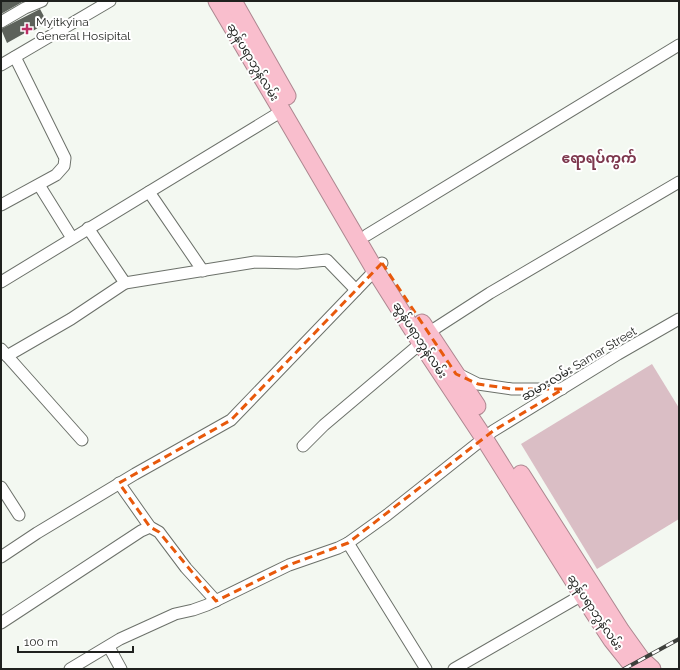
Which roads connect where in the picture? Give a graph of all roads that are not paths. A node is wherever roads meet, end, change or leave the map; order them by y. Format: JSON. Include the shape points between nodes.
{"nodes":[{"id":1,"x":42,"y":1,"type":"edge"},
{"id":2,"x":110,"y":1,"type":"edge"},
{"id":3,"x":217,"y":1,"type":"edge"},
{"id":4,"x":233,"y":1,"type":"edge"},
{"id":5,"x":23,"y":4,"type":"edge"},
{"id":6,"x":1,"y":22,"type":"edge"},
{"id":7,"x":679,"y":45,"type":"edge"},
{"id":8,"x":14,"y":57,"type":"junction"},
{"id":9,"x":1,"y":65,"type":"edge"},
{"id":10,"x":282,"y":111,"type":"junction"},
{"id":11,"x":679,"y":182,"type":"edge"},
{"id":12,"x":39,"y":185,"type":"junction"},
{"id":13,"x":149,"y":192,"type":"junction"},
{"id":14,"x":1,"y":206,"type":"edge"},
{"id":15,"x":88,"y":228,"type":"junction"},
{"id":16,"x":367,"y":235,"type":"junction"},
{"id":17,"x":72,"y":238,"type":"junction"},
{"id":18,"x":378,"y":267,"type":"junction"},
{"id":19,"x":203,"y":271,"type":"junction"},
{"id":20,"x":1,"y":282,"type":"edge"},
{"id":21,"x":124,"y":283,"type":"junction"},
{"id":22,"x":356,"y":290,"type":"junction"},
{"id":23,"x":679,"y":319,"type":"edge"},
{"id":24,"x":425,"y":338,"type":"junction"},
{"id":25,"x":4,"y":353,"type":"edge"},
{"id":26,"x":456,"y":374,"type":"junction"},
{"id":27,"x":563,"y":389,"type":"junction"},
{"id":28,"x":489,"y":434,"type":"junction"},
{"id":29,"x":82,"y":440,"type":"dead end"},
{"id":30,"x":303,"y":446,"type":"dead end"},
{"id":31,"x":119,"y":483,"type":"junction"},
{"id":32,"x":1,"y":487,"type":"edge"},
{"id":33,"x":19,"y":515,"type":"dead end"},
{"id":34,"x":150,"y":527,"type":"junction"},
{"id":35,"x":348,"y":543,"type":"junction"},
{"id":36,"x":1,"y":557,"type":"edge"},
{"id":37,"x":582,"y":596,"type":"junction"},
{"id":38,"x":216,"y":601,"type":"junction"},
{"id":39,"x":1,"y":623,"type":"edge"},
{"id":40,"x":109,"y":647,"type":"junction"},
{"id":41,"x":70,"y":669,"type":"edge"},
{"id":42,"x":121,"y":669,"type":"edge"},
{"id":43,"x":426,"y":669,"type":"edge"},
{"id":44,"x":454,"y":669,"type":"edge"},
{"id":45,"x":640,"y":669,"type":"edge"}],
"edges":[{"from":1,"to":5,"type":"street"},
{"from":2,"to":8,"type":"street"},
{"from":3,"to":10,"type":"highway","name":"ဆွန်ပရာဘွန်လမ်း"},
{"from":4,"to":16,"type":"highway","name":"ဆွန်ပရာဘွန်လမ်း"},
{"from":5,"to":6,"type":"street"},
{"from":7,"to":16,"type":"street"},
{"from":8,"to":9,"type":"street"},
{"from":8,"to":12,"type":"street","via":[[65,158],[64,166],[56,176]]},
{"from":10,"to":13,"type":"street"},
{"from":10,"to":18,"type":"highway","name":"ဆွန်ပရာဘွန်လမ်း"},
{"from":11,"to":24,"type":"street","via":[[490,293]]},
{"from":12,"to":14,"type":"street"},
{"from":12,"to":17,"type":"street"},
{"from":13,"to":15,"type":"street"},
{"from":13,"to":19,"type":"street"},
{"from":15,"to":17,"type":"street"},
{"from":15,"to":21,"type":"street"},
{"from":16,"to":18,"type":"highway","name":"ဆွန်ပရာဘွန်လမ်း"},
{"from":17,"to":20,"type":"street"},
{"from":18,"to":22,"type":"street"},
{"from":18,"to":24,"type":"highway","name":"ဆွန်ပရာဘွန်လမ်း"},
{"from":19,"to":21,"type":"street"},
{"from":19,"to":22,"type":"street","via":[[255,262],[297,263],[327,260]]},
{"from":21,"to":25,"type":"street","via":[[71,319]]},
{"from":22,"to":31,"type":"street","via":[[231,420]]},
{"from":23,"to":27,"type":"street","name":"ဆမားလမ်း Samar Street"},
{"from":24,"to":26,"type":"highway","name":"ဆွန်ပရာဘွန်လမ်း"},
{"from":24,"to":28,"type":"highway","name":"ဆွန်ပရာဘွန်လမ်း"},
{"from":24,"to":30,"type":"street"},
{"from":25,"to":29,"type":"street"},
{"from":26,"to":27,"type":"street","via":[[478,384],[512,389]]},
{"from":26,"to":28,"type":"highway","name":"ဆွန်ပရာဘွန်လမ်း"},
{"from":27,"to":28,"type":"street","name":"ဆမားလမ်း Samar Street"},
{"from":28,"to":35,"type":"street","name":"ဆမားလမ်း Samar Street"},
{"from":28,"to":37,"type":"highway","name":"ဆွန်ပရာဘွန်လမ်း"},
{"from":28,"to":45,"type":"highway","name":"ဆွန်ပရာဘွန်လမ်း","via":[[640,659]]},
{"from":31,"to":34,"type":"street"},
{"from":31,"to":36,"type":"street"},
{"from":32,"to":33,"type":"street"},
{"from":34,"to":38,"type":"street","via":[[159,532],[186,568]]},
{"from":34,"to":39,"type":"street","via":[[141,530]]},
{"from":35,"to":38,"type":"street","name":"ဆမားလမ်း Samar Street","via":[[289,565]]},
{"from":35,"to":43,"type":"street"},
{"from":37,"to":44,"type":"street"},
{"from":37,"to":45,"type":"highway","name":"ဆွန်ပရာဘွန်လမ်း","via":[[612,640]]},
{"from":38,"to":40,"type":"street","name":"ဆမားလမ်း Samar Street","via":[[175,614],[120,639]]},
{"from":40,"to":41,"type":"street","name":"ဆမားလမ်း Samar Street"},
{"from":40,"to":42,"type":"street"}]}
